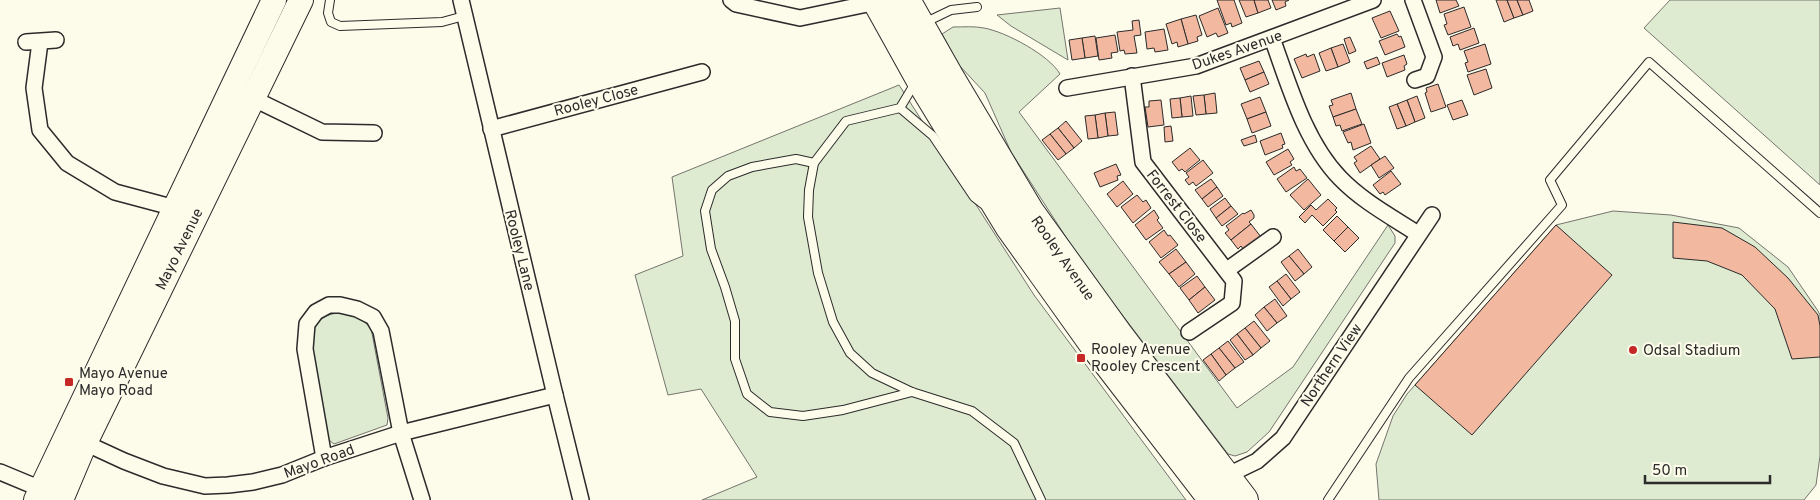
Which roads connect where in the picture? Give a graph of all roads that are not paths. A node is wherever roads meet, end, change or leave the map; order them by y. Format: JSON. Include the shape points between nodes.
{"nodes":[{"id":1,"x":274,"y":0,"type":"edge"},
{"id":2,"x":301,"y":0,"type":"edge"},
{"id":3,"x":330,"y":0,"type":"edge"},
{"id":4,"x":461,"y":0,"type":"edge"},
{"id":5,"x":731,"y":0,"type":"edge"},
{"id":6,"x":906,"y":0,"type":"edge"},
{"id":7,"x":1373,"y":0,"type":"edge"},
{"id":8,"x":1413,"y":0,"type":"edge"},
{"id":9,"x":876,"y":1,"type":"edge"},
{"id":10,"x":977,"y":8,"type":"dead end"},
{"id":11,"x":464,"y":16,"type":"junction"},
{"id":12,"x":920,"y":25,"type":"junction"},
{"id":13,"x":1272,"y":38,"type":"junction"},
{"id":14,"x":56,"y":40,"type":"dead end"},
{"id":15,"x":914,"y":69,"type":"junction"},
{"id":16,"x":702,"y":72,"type":"dead end"},
{"id":17,"x":1132,"y":76,"type":"junction"},
{"id":18,"x":1415,"y":80,"type":"dead end"},
{"id":19,"x":1067,"y":88,"type":"dead end"},
{"id":20,"x":252,"y":98,"type":"junction"},
{"id":21,"x":900,"y":108,"type":"junction"},
{"id":22,"x":491,"y":129,"type":"junction"},
{"id":23,"x":374,"y":133,"type":"dead end"},
{"id":24,"x":814,"y":163,"type":"junction"},
{"id":25,"x":175,"y":208,"type":"junction"},
{"id":26,"x":1820,"y":213,"type":"edge"},
{"id":27,"x":1432,"y":215,"type":"dead end"},
{"id":28,"x":1009,"y":226,"type":"junction"},
{"id":29,"x":1418,"y":234,"type":"junction"},
{"id":30,"x":1273,"y":237,"type":"dead end"},
{"id":31,"x":1227,"y":270,"type":"junction"},
{"id":32,"x":1189,"y":332,"type":"dead end"},
{"id":33,"x":912,"y":392,"type":"junction"},
{"id":34,"x":555,"y":395,"type":"junction"},
{"id":35,"x":401,"y":432,"type":"junction"},
{"id":36,"x":85,"y":443,"type":"junction"},
{"id":37,"x":324,"y":458,"type":"junction"},
{"id":38,"x":0,"y":472,"type":"edge"},
{"id":39,"x":1226,"y":476,"type":"junction"},
{"id":40,"x":46,"y":496,"type":"edge"},
{"id":41,"x":422,"y":500,"type":"edge"},
{"id":42,"x":581,"y":500,"type":"edge"},
{"id":43,"x":1041,"y":500,"type":"edge"},
{"id":44,"x":1213,"y":500,"type":"edge"},
{"id":45,"x":1244,"y":500,"type":"edge"},
{"id":46,"x":1328,"y":500,"type":"edge"}],
"edges":[{"from":1,"to":25,"type":"main road","name":"Mayo Avenue"},
{"from":2,"to":20,"type":"main road","name":"Mayo Avenue"},
{"from":3,"to":11,"type":"lane","via":[[328,13],[331,22],[340,26],[442,22]]},
{"from":4,"to":11,"type":"street","name":"Rooley Lane"},
{"from":5,"to":9,"type":"street","via":[[736,4],[800,18]]},
{"from":6,"to":12,"type":"highway","name":"Rooley Avenue"},
{"from":7,"to":13,"type":"street","name":"Dukes Avenue"},
{"from":8,"to":18,"type":"street","via":[[1434,57],[1427,76]]},
{"from":9,"to":15,"type":"highway","name":"Rooley Avenue"},
{"from":10,"to":12,"type":"lane","via":[[951,10]]},
{"from":11,"to":22,"type":"street","name":"Rooley Lane"},
{"from":12,"to":39,"type":"highway","name":"Rooley Avenue","via":[[1030,212]]},
{"from":13,"to":17,"type":"street","name":"Dukes Avenue","via":[[1196,66]]},
{"from":13,"to":29,"type":"street","via":[[1313,144],[1340,178]]},
{"from":14,"to":25,"type":"street","via":[[33,42],[34,88],[40,130],[67,163],[115,192]]},
{"from":15,"to":21,"type":"lane","via":[[912,88]]},
{"from":15,"to":28,"type":"highway","name":"Rooley Avenue"},
{"from":16,"to":22,"type":"street","name":"Rooley Close"},
{"from":17,"to":19,"type":"street","name":"Dukes Avenue"},
{"from":17,"to":31,"type":"street","name":"Forrest Close","via":[[1143,162]]},
{"from":20,"to":23,"type":"street","via":[[322,132]]},
{"from":20,"to":36,"type":"main road","name":"Mayo Avenue"},
{"from":21,"to":24,"type":"lane","via":[[846,121]]},
{"from":21,"to":28,"type":"lane","via":[[933,136],[974,196]]},
{"from":22,"to":34,"type":"street","name":"Rooley Lane"},
{"from":24,"to":33,"type":"lane","via":[[808,217],[818,273],[832,322],[850,353],[872,373]]},
{"from":24,"to":33,"type":"lane","via":[[796,159],[728,176],[712,190],[705,211],[711,250],[735,321],[735,359],[747,394],[770,412],[803,416],[843,410]]},
{"from":25,"to":40,"type":"main road","name":"Mayo Avenue"},
{"from":26,"to":46,"type":"lane","via":[[1649,62],[1550,180],[1562,205],[1409,378]]},
{"from":27,"to":29,"type":"street","name":"Northern View"},
{"from":28,"to":44,"type":"highway","name":"Rooley Avenue","via":[[1099,352]]},
{"from":29,"to":39,"type":"street","name":"Northern View","via":[[1283,438],[1257,461]]},
{"from":30,"to":31,"type":"street"},
{"from":31,"to":32,"type":"street","name":"Forrest Close","via":[[1234,281],[1232,303]]},
{"from":33,"to":43,"type":"lane","via":[[972,411],[1014,443]]},
{"from":34,"to":35,"type":"street","name":"Mayo Road"},
{"from":34,"to":42,"type":"street","name":"Rooley Lane"},
{"from":35,"to":37,"type":"street","name":"Mayo Road"},
{"from":35,"to":37,"type":"street","via":[[381,331],[373,316],[340,305],[329,306],[316,312],[307,324],[305,349]]},
{"from":35,"to":41,"type":"street"},
{"from":36,"to":37,"type":"street","name":"Mayo Road","via":[[163,476],[205,486],[254,482]]},
{"from":36,"to":40,"type":"main road","name":"Mayo Avenue"},
{"from":38,"to":40,"type":"street"},
{"from":39,"to":45,"type":"highway","name":"Rooley Avenue"}]}
